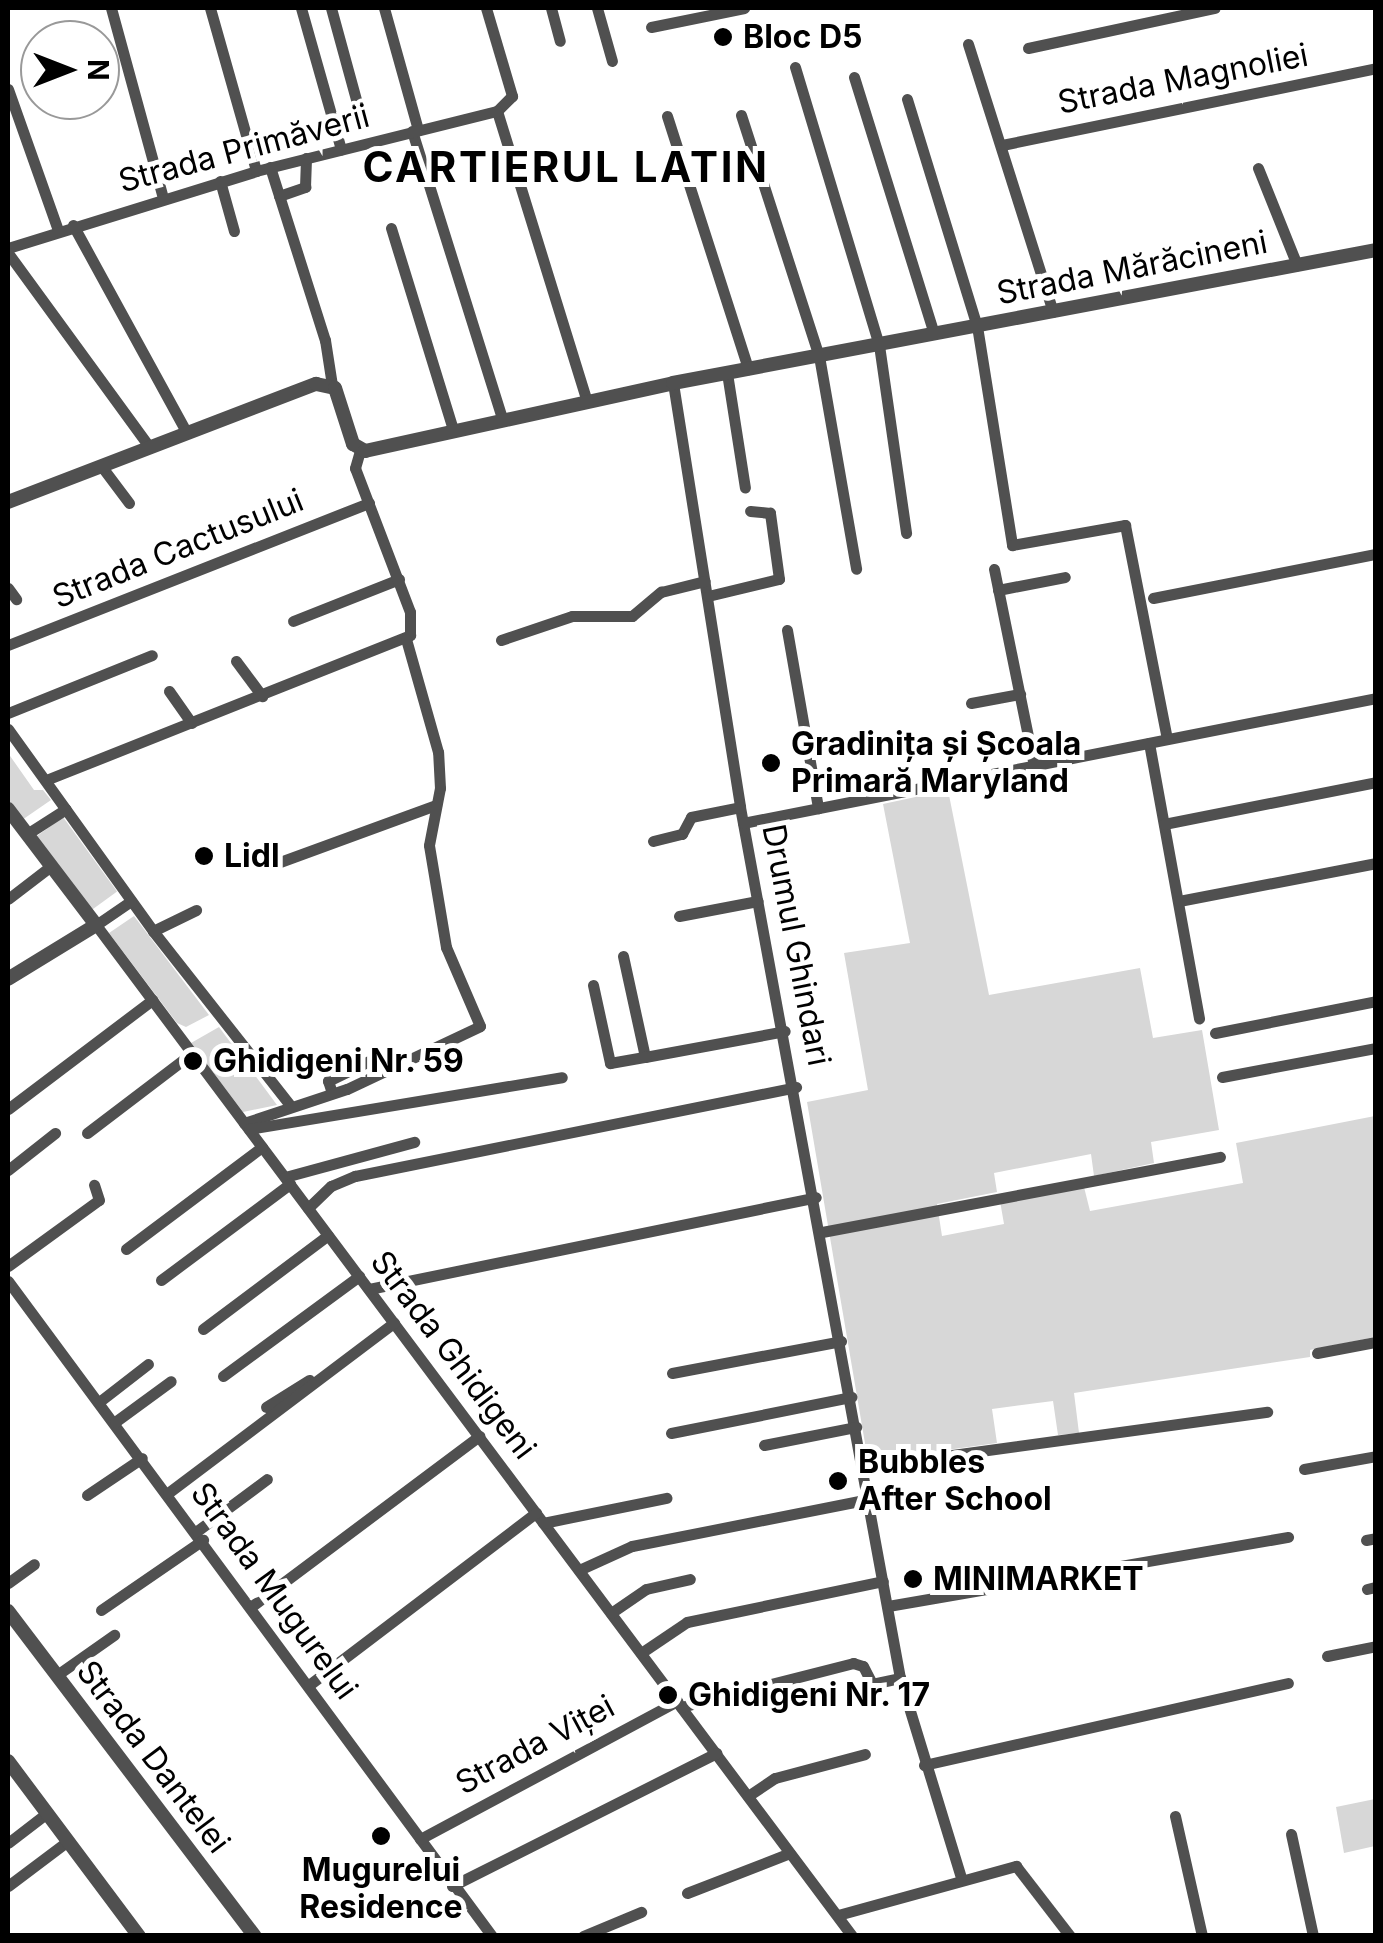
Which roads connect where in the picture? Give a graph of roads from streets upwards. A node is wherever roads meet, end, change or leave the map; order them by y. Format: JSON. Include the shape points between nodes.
{"nodes":[{"id":1,"x":112,"y":8,"type":"edge"},
{"id":2,"x":210,"y":8,"type":"edge"},
{"id":3,"x":300,"y":8,"type":"edge"},
{"id":4,"x":331,"y":8,"type":"edge"},
{"id":5,"x":384,"y":8,"type":"edge"},
{"id":6,"x":486,"y":8,"type":"edge"},
{"id":7,"x":551,"y":8,"type":"edge"},
{"id":8,"x":597,"y":8,"type":"edge"},
{"id":9,"x":744,"y":8,"type":"edge"},
{"id":10,"x":1215,"y":8,"type":"edge"},
{"id":11,"x":651,"y":27,"type":"dead end"},
{"id":12,"x":560,"y":41,"type":"dead end"},
{"id":13,"x":968,"y":44,"type":"dead end"},
{"id":14,"x":1028,"y":48,"type":"dead end"},
{"id":15,"x":612,"y":62,"type":"dead end"},
{"id":16,"x":795,"y":67,"type":"dead end"},
{"id":17,"x":1376,"y":68,"type":"edge"},
{"id":18,"x":854,"y":78,"type":"dead end"},
{"id":19,"x":8,"y":89,"type":"edge"},
{"id":20,"x":907,"y":99,"type":"dead end"},
{"id":21,"x":358,"y":106,"type":"dead end"},
{"id":22,"x":497,"y":110,"type":"junction"},
{"id":23,"x":741,"y":115,"type":"dead end"},
{"id":24,"x":666,"y":116,"type":"dead end"},
{"id":25,"x":415,"y":130,"type":"junction"},
{"id":26,"x":1002,"y":145,"type":"junction"},
{"id":27,"x":340,"y":149,"type":"junction"},
{"id":28,"x":306,"y":158,"type":"junction"},
{"id":29,"x":270,"y":167,"type":"junction"},
{"id":30,"x":1258,"y":168,"type":"dead end"},
{"id":31,"x":256,"y":171,"type":"junction"},
{"id":32,"x":220,"y":182,"type":"junction"},
{"id":33,"x":279,"y":196,"type":"junction"},
{"id":34,"x":163,"y":198,"type":"junction"},
{"id":35,"x":73,"y":225,"type":"junction"},
{"id":36,"x":391,"y":228,"type":"dead end"},
{"id":37,"x":58,"y":230,"type":"junction"},
{"id":38,"x":234,"y":231,"type":"dead end"},
{"id":39,"x":8,"y":250,"type":"edge"},
{"id":40,"x":1376,"y":250,"type":"edge"},
{"id":41,"x":1297,"y":264,"type":"junction"},
{"id":42,"x":1053,"y":312,"type":"junction"},
{"id":43,"x":977,"y":326,"type":"junction"},
{"id":44,"x":934,"y":334,"type":"junction"},
{"id":45,"x":879,"y":345,"type":"junction"},
{"id":46,"x":819,"y":356,"type":"junction"},
{"id":47,"x":748,"y":369,"type":"junction"},
{"id":48,"x":728,"y":373,"type":"junction"},
{"id":49,"x":674,"y":383,"type":"junction"},
{"id":50,"x":332,"y":384,"type":"junction"},
{"id":51,"x":587,"y":401,"type":"junction"},
{"id":52,"x":502,"y":419,"type":"junction"},
{"id":53,"x":453,"y":430,"type":"junction"},
{"id":54,"x":187,"y":433,"type":"junction"},
{"id":55,"x":150,"y":448,"type":"junction"},
{"id":56,"x":360,"y":450,"type":"junction"},
{"id":57,"x":102,"y":467,"type":"junction"},
{"id":58,"x":746,"y":488,"type":"dead end"},
{"id":59,"x":8,"y":502,"type":"edge"},
{"id":60,"x":129,"y":503,"type":"dead end"},
{"id":61,"x":368,"y":503,"type":"junction"},
{"id":62,"x":750,"y":511,"type":"dead end"},
{"id":63,"x":906,"y":532,"type":"dead end"},
{"id":64,"x":1376,"y":554,"type":"edge"},
{"id":65,"x":856,"y":569,"type":"dead end"},
{"id":66,"x":994,"y":569,"type":"dead end"},
{"id":67,"x":1064,"y":577,"type":"dead end"},
{"id":68,"x":399,"y":579,"type":"junction"},
{"id":69,"x":705,"y":580,"type":"junction"},
{"id":70,"x":8,"y":588,"type":"edge"},
{"id":71,"x":998,"y":590,"type":"junction"},
{"id":72,"x":708,"y":596,"type":"junction"},
{"id":73,"x":1154,"y":598,"type":"dead end"},
{"id":74,"x":16,"y":600,"type":"dead end"},
{"id":75,"x":293,"y":621,"type":"dead end"},
{"id":76,"x":787,"y":630,"type":"dead end"},
{"id":77,"x":409,"y":635,"type":"junction"},
{"id":78,"x":501,"y":640,"type":"dead end"},
{"id":79,"x":8,"y":646,"type":"edge"},
{"id":80,"x":152,"y":655,"type":"dead end"},
{"id":81,"x":236,"y":661,"type":"dead end"},
{"id":82,"x":169,"y":691,"type":"dead end"},
{"id":83,"x":1020,"y":694,"type":"junction"},
{"id":84,"x":262,"y":696,"type":"junction"},
{"id":85,"x":1376,"y":698,"type":"edge"},
{"id":86,"x":972,"y":703,"type":"dead end"},
{"id":87,"x":8,"y":713,"type":"edge"},
{"id":88,"x":191,"y":724,"type":"junction"},
{"id":89,"x":8,"y":728,"type":"edge"},
{"id":90,"x":1167,"y":739,"type":"junction"},
{"id":91,"x":1150,"y":742,"type":"junction"},
{"id":92,"x":1034,"y":766,"type":"junction"},
{"id":93,"x":46,"y":780,"type":"junction"},
{"id":94,"x":1376,"y":782,"type":"edge"},
{"id":95,"x":436,"y":805,"type":"junction"},
{"id":96,"x":740,"y":807,"type":"junction"},
{"id":97,"x":818,"y":808,"type":"junction"},
{"id":98,"x":8,"y":809,"type":"edge"},
{"id":99,"x":66,"y":809,"type":"junction"},
{"id":100,"x":743,"y":822,"type":"junction"},
{"id":101,"x":1164,"y":824,"type":"junction"},
{"id":102,"x":27,"y":834,"type":"junction"},
{"id":103,"x":653,"y":842,"type":"dead end"},
{"id":104,"x":1376,"y":864,"type":"edge"},
{"id":105,"x":51,"y":866,"type":"junction"},
{"id":106,"x":269,"y":866,"type":"dead end"},
{"id":107,"x":8,"y":899,"type":"edge"},
{"id":108,"x":130,"y":901,"type":"junction"},
{"id":109,"x":758,"y":901,"type":"junction"},
{"id":110,"x":1179,"y":901,"type":"junction"},
{"id":111,"x":196,"y":910,"type":"dead end"},
{"id":112,"x":679,"y":916,"type":"dead end"},
{"id":113,"x":96,"y":925,"type":"junction"},
{"id":114,"x":153,"y":931,"type":"junction"},
{"id":115,"x":623,"y":956,"type":"dead end"},
{"id":116,"x":8,"y":979,"type":"edge"},
{"id":117,"x":593,"y":985,"type":"dead end"},
{"id":118,"x":152,"y":1000,"type":"junction"},
{"id":119,"x":1376,"y":1001,"type":"edge"},
{"id":120,"x":1199,"y":1019,"type":"dead end"},
{"id":121,"x":784,"y":1031,"type":"junction"},
{"id":122,"x":1215,"y":1033,"type":"dead end"},
{"id":123,"x":1376,"y":1048,"type":"edge"},
{"id":124,"x":192,"y":1054,"type":"junction"},
{"id":125,"x":645,"y":1057,"type":"junction"},
{"id":126,"x":371,"y":1060,"type":"dead end"},
{"id":127,"x":1222,"y":1076,"type":"dead end"},
{"id":128,"x":562,"y":1077,"type":"dead end"},
{"id":129,"x":796,"y":1086,"type":"junction"},
{"id":130,"x":332,"y":1094,"type":"junction"},
{"id":131,"x":289,"y":1104,"type":"junction"},
{"id":132,"x":8,"y":1109,"type":"edge"},
{"id":133,"x":247,"y":1126,"type":"junction"},
{"id":134,"x":87,"y":1133,"type":"dead end"},
{"id":135,"x":55,"y":1134,"type":"dead end"},
{"id":136,"x":414,"y":1142,"type":"dead end"},
{"id":137,"x":262,"y":1146,"type":"junction"},
{"id":138,"x":1220,"y":1157,"type":"dead end"},
{"id":139,"x":8,"y":1170,"type":"edge"},
{"id":140,"x":288,"y":1180,"type":"junction"},
{"id":141,"x":94,"y":1185,"type":"dead end"},
{"id":142,"x":816,"y":1197,"type":"junction"},
{"id":143,"x":308,"y":1208,"type":"junction"},
{"id":144,"x":822,"y":1232,"type":"junction"},
{"id":145,"x":328,"y":1235,"type":"junction"},
{"id":146,"x":126,"y":1250,"type":"dead end"},
{"id":147,"x":8,"y":1266,"type":"edge"},
{"id":148,"x":359,"y":1276,"type":"junction"},
{"id":149,"x":161,"y":1280,"type":"dead end"},
{"id":150,"x":8,"y":1281,"type":"edge"},
{"id":151,"x":369,"y":1290,"type":"junction"},
{"id":152,"x":392,"y":1321,"type":"junction"},
{"id":153,"x":203,"y":1329,"type":"dead end"},
{"id":154,"x":841,"y":1341,"type":"junction"},
{"id":155,"x":1376,"y":1342,"type":"edge"},
{"id":156,"x":1317,"y":1353,"type":"dead end"},
{"id":157,"x":148,"y":1364,"type":"dead end"},
{"id":158,"x":672,"y":1373,"type":"dead end"},
{"id":159,"x":223,"y":1376,"type":"dead end"},
{"id":160,"x":171,"y":1381,"type":"dead end"},
{"id":161,"x":851,"y":1398,"type":"junction"},
{"id":162,"x":99,"y":1402,"type":"junction"},
{"id":163,"x":266,"y":1407,"type":"dead end"},
{"id":164,"x":1267,"y":1412,"type":"dead end"},
{"id":165,"x":115,"y":1422,"type":"junction"},
{"id":166,"x":856,"y":1426,"type":"junction"},
{"id":167,"x":671,"y":1432,"type":"dead end"},
{"id":168,"x":479,"y":1436,"type":"junction"},
{"id":169,"x":764,"y":1445,"type":"dead end"},
{"id":170,"x":1376,"y":1456,"type":"edge"},
{"id":171,"x":142,"y":1458,"type":"junction"},
{"id":172,"x":864,"y":1467,"type":"junction"},
{"id":173,"x":1304,"y":1470,"type":"dead end"},
{"id":174,"x":267,"y":1479,"type":"dead end"},
{"id":175,"x":168,"y":1493,"type":"junction"},
{"id":176,"x":87,"y":1494,"type":"dead end"},
{"id":177,"x":666,"y":1498,"type":"dead end"},
{"id":178,"x":869,"y":1499,"type":"junction"},
{"id":179,"x":540,"y":1518,"type":"junction"},
{"id":180,"x":200,"y":1535,"type":"junction"},
{"id":181,"x":1288,"y":1537,"type":"dead end"},
{"id":182,"x":34,"y":1564,"type":"dead end"},
{"id":183,"x":579,"y":1570,"type":"junction"},
{"id":184,"x":690,"y":1580,"type":"dead end"},
{"id":185,"x":883,"y":1581,"type":"junction"},
{"id":186,"x":8,"y":1583,"type":"edge"},
{"id":187,"x":252,"y":1606,"type":"junction"},
{"id":188,"x":888,"y":1606,"type":"junction"},
{"id":189,"x":100,"y":1610,"type":"dead end"},
{"id":190,"x":8,"y":1611,"type":"edge"},
{"id":191,"x":611,"y":1613,"type":"junction"},
{"id":192,"x":114,"y":1635,"type":"dead end"},
{"id":193,"x":1376,"y":1646,"type":"edge"},
{"id":194,"x":641,"y":1653,"type":"junction"},
{"id":195,"x":1327,"y":1656,"type":"dead end"},
{"id":196,"x":57,"y":1676,"type":"junction"},
{"id":197,"x":900,"y":1678,"type":"junction"},
{"id":198,"x":1288,"y":1683,"type":"dead end"},
{"id":199,"x":309,"y":1685,"type":"junction"},
{"id":200,"x":679,"y":1704,"type":"junction"},
{"id":201,"x":716,"y":1753,"type":"junction"},
{"id":202,"x":865,"y":1754,"type":"dead end"},
{"id":203,"x":8,"y":1760,"type":"edge"},
{"id":204,"x":924,"y":1765,"type":"junction"},
{"id":205,"x":748,"y":1796,"type":"junction"},
{"id":206,"x":47,"y":1813,"type":"junction"},
{"id":207,"x":1176,"y":1816,"type":"dead end"},
{"id":208,"x":1291,"y":1834,"type":"dead end"},
{"id":209,"x":420,"y":1839,"type":"junction"},
{"id":210,"x":68,"y":1841,"type":"junction"},
{"id":211,"x":8,"y":1843,"type":"edge"},
{"id":212,"x":790,"y":1852,"type":"junction"},
{"id":213,"x":961,"y":1877,"type":"junction"},
{"id":214,"x":8,"y":1886,"type":"edge"},
{"id":215,"x":452,"y":1886,"type":"junction"},
{"id":216,"x":687,"y":1894,"type":"dead end"},
{"id":217,"x":641,"y":1912,"type":"dead end"},
{"id":218,"x":838,"y":1915,"type":"junction"},
{"id":219,"x":140,"y":1936,"type":"edge"},
{"id":220,"x":255,"y":1936,"type":"edge"},
{"id":221,"x":492,"y":1936,"type":"edge"},
{"id":222,"x":584,"y":1936,"type":"edge"},
{"id":223,"x":852,"y":1936,"type":"edge"},
{"id":224,"x":1070,"y":1936,"type":"edge"},
{"id":225,"x":1202,"y":1936,"type":"edge"},
{"id":226,"x":1312,"y":1936,"type":"edge"}],
"edges":[{"from":1,"to":34,"type":"street"},
{"from":2,"to":31,"type":"street"},
{"from":3,"to":27,"type":"street"},
{"from":4,"to":21,"type":"street"},
{"from":5,"to":25,"type":"street"},
{"from":6,"to":22,"type":"street","via":[[512,96]]},
{"from":7,"to":12,"type":"street"},
{"from":8,"to":15,"type":"street"},
{"from":9,"to":11,"type":"street"},
{"from":10,"to":14,"type":"street"},
{"from":13,"to":26,"type":"street"},
{"from":16,"to":45,"type":"street"},
{"from":17,"to":26,"type":"street","name":"Strada Magnoliei"},
{"from":18,"to":44,"type":"street"},
{"from":19,"to":37,"type":"street"},
{"from":20,"to":43,"type":"street","name":"Strada Mărăcineni"},
{"from":22,"to":25,"type":"street","name":"Strada Primăverii"},
{"from":22,"to":51,"type":"street"},
{"from":23,"to":46,"type":"street"},
{"from":24,"to":47,"type":"street"},
{"from":25,"to":27,"type":"street","name":"Strada Primăverii"},
{"from":25,"to":52,"type":"street"},
{"from":26,"to":42,"type":"street"},
{"from":27,"to":28,"type":"street","name":"Strada Primăverii"},
{"from":28,"to":29,"type":"street","name":"Strada Primăverii"},
{"from":28,"to":33,"type":"street","via":[[305,187]]},
{"from":29,"to":31,"type":"street","name":"Strada Primăverii"},
{"from":29,"to":33,"type":"street"},
{"from":30,"to":41,"type":"street","name":"Strada Mărăcineni"},
{"from":31,"to":32,"type":"street","name":"Strada Primăverii"},
{"from":32,"to":34,"type":"street","name":"Strada Primăverii"},
{"from":32,"to":38,"type":"street"},
{"from":33,"to":50,"type":"street","via":[[325,340]]},
{"from":34,"to":35,"type":"street","name":"Strada Primăverii"},
{"from":35,"to":37,"type":"street","name":"Strada Primăverii"},
{"from":35,"to":54,"type":"street"},
{"from":36,"to":53,"type":"street"},
{"from":37,"to":39,"type":"street","name":"Strada Primăverii"},
{"from":39,"to":55,"type":"street"},
{"from":40,"to":41,"type":"street","name":"Strada Mărăcineni"},
{"from":41,"to":42,"type":"street","name":"Strada Mărăcineni"},
{"from":42,"to":43,"type":"street","name":"Strada Mărăcineni"},
{"from":43,"to":44,"type":"street","name":"Strada Mărăcineni"},
{"from":43,"to":90,"type":"street","name":"Strada Mărăcineni","via":[[1012,544],[1125,525]]},
{"from":44,"to":45,"type":"street","name":"Strada Mărăcineni"},
{"from":45,"to":46,"type":"street","name":"Strada Mărăcineni"},
{"from":45,"to":63,"type":"street"},
{"from":46,"to":47,"type":"street","name":"Strada Mărăcineni"},
{"from":46,"to":65,"type":"street"},
{"from":47,"to":48,"type":"street","name":"Strada Mărăcineni"},
{"from":48,"to":49,"type":"street","name":"Strada Mărăcineni"},
{"from":48,"to":58,"type":"street"},
{"from":49,"to":51,"type":"street","name":"Strada Mărăcineni"},
{"from":49,"to":69,"type":"street","name":"Drumul Ghindari"},
{"from":50,"to":54,"type":"street","via":[[316,384]]},
{"from":50,"to":56,"type":"street"},
{"from":51,"to":52,"type":"street","name":"Strada Mărăcineni"},
{"from":52,"to":53,"type":"street","name":"Strada Mărăcineni"},
{"from":53,"to":56,"type":"street","name":"Strada Mărăcineni"},
{"from":54,"to":55,"type":"street"},
{"from":55,"to":57,"type":"street"},
{"from":56,"to":61,"type":"street","via":[[355,468]]},
{"from":57,"to":59,"type":"street"},
{"from":57,"to":60,"type":"street"},
{"from":61,"to":68,"type":"street"},
{"from":61,"to":79,"type":"street","name":"Strada Cactusului"},
{"from":62,"to":72,"type":"street","via":[[770,513],[779,580]]},
{"from":64,"to":73,"type":"street"},
{"from":66,"to":71,"type":"street"},
{"from":67,"to":71,"type":"street"},
{"from":68,"to":75,"type":"street"},
{"from":68,"to":77,"type":"street"},
{"from":69,"to":72,"type":"street","name":"Drumul Ghindari"},
{"from":69,"to":78,"type":"street","via":[[661,592],[632,616],[572,616]]},
{"from":70,"to":74,"type":"street"},
{"from":71,"to":83,"type":"street"},
{"from":72,"to":96,"type":"street","name":"Drumul Ghindari"},
{"from":76,"to":97,"type":"street"},
{"from":77,"to":84,"type":"street"},
{"from":77,"to":95,"type":"street","via":[[438,752]]},
{"from":80,"to":87,"type":"street"},
{"from":81,"to":84,"type":"street"},
{"from":82,"to":88,"type":"street"},
{"from":83,"to":86,"type":"street"},
{"from":83,"to":92,"type":"street"},
{"from":84,"to":88,"type":"street"},
{"from":85,"to":90,"type":"street"},
{"from":88,"to":93,"type":"street"},
{"from":89,"to":93,"type":"street"},
{"from":90,"to":91,"type":"street"},
{"from":91,"to":92,"type":"street"},
{"from":91,"to":101,"type":"street"},
{"from":92,"to":97,"type":"street"},
{"from":93,"to":99,"type":"street"},
{"from":94,"to":101,"type":"street"},
{"from":95,"to":106,"type":"street"},
{"from":95,"to":130,"type":"street","via":[[429,846],[446,947],[480,1026]]},
{"from":96,"to":100,"type":"street","name":"Drumul Ghindari"},
{"from":96,"to":103,"type":"street","via":[[691,817],[682,834]]},
{"from":97,"to":100,"type":"street"},
{"from":98,"to":102,"type":"street","name":"Strada Ghidigeni"},
{"from":99,"to":102,"type":"street"},
{"from":99,"to":108,"type":"street"},
{"from":100,"to":109,"type":"street","name":"Drumul Ghindari"},
{"from":101,"to":110,"type":"street"},
{"from":102,"to":105,"type":"street","name":"Strada Ghidigeni"},
{"from":104,"to":110,"type":"street"},
{"from":105,"to":107,"type":"street"},
{"from":105,"to":113,"type":"street","name":"Strada Ghidigeni"},
{"from":108,"to":113,"type":"street"},
{"from":108,"to":114,"type":"street"},
{"from":109,"to":112,"type":"street"},
{"from":109,"to":121,"type":"street","name":"Drumul Ghindari"},
{"from":110,"to":120,"type":"street"},
{"from":111,"to":114,"type":"street"},
{"from":113,"to":116,"type":"street"},
{"from":113,"to":118,"type":"street","name":"Strada Ghidigeni"},
{"from":114,"to":131,"type":"street"},
{"from":115,"to":125,"type":"street"},
{"from":117,"to":125,"type":"street","via":[[610,1063]]},
{"from":118,"to":124,"type":"street","name":"Strada Ghidigeni"},
{"from":118,"to":132,"type":"street"},
{"from":119,"to":122,"type":"street"},
{"from":121,"to":125,"type":"street"},
{"from":121,"to":129,"type":"street","name":"Drumul Ghindari"},
{"from":123,"to":127,"type":"street"},
{"from":124,"to":133,"type":"street","name":"Strada Ghidigeni"},
{"from":124,"to":134,"type":"street"},
{"from":126,"to":130,"type":"street","via":[[328,1081]]},
{"from":128,"to":133,"type":"street"},
{"from":129,"to":142,"type":"street","name":"Drumul Ghindari"},
{"from":129,"to":143,"type":"street","via":[[355,1176],[331,1186]]},
{"from":130,"to":131,"type":"street"},
{"from":131,"to":133,"type":"street"},
{"from":133,"to":137,"type":"street","name":"Strada Ghidigeni"},
{"from":135,"to":139,"type":"street"},
{"from":136,"to":140,"type":"street"},
{"from":137,"to":140,"type":"street","name":"Strada Ghidigeni"},
{"from":137,"to":146,"type":"street"},
{"from":138,"to":144,"type":"street"},
{"from":140,"to":143,"type":"street","name":"Strada Ghidigeni"},
{"from":140,"to":149,"type":"street"},
{"from":141,"to":147,"type":"street","via":[[99,1200]]},
{"from":142,"to":144,"type":"street","name":"Drumul Ghindari"},
{"from":142,"to":151,"type":"street"},
{"from":143,"to":145,"type":"street","name":"Strada Ghidigeni"},
{"from":144,"to":154,"type":"street","name":"Drumul Ghindari"},
{"from":145,"to":148,"type":"street","name":"Strada Ghidigeni"},
{"from":145,"to":153,"type":"street"},
{"from":148,"to":151,"type":"street","name":"Strada Ghidigeni"},
{"from":148,"to":159,"type":"street"},
{"from":150,"to":162,"type":"street","name":"Strada Mugurelui"},
{"from":151,"to":152,"type":"street","name":"Strada Ghidigeni"},
{"from":152,"to":163,"type":"street"},
{"from":152,"to":168,"type":"street","name":"Strada Ghidigeni"},
{"from":152,"to":175,"type":"street"},
{"from":154,"to":158,"type":"street"},
{"from":154,"to":161,"type":"street","name":"Drumul Ghindari"},
{"from":155,"to":156,"type":"street"},
{"from":157,"to":162,"type":"street"},
{"from":160,"to":165,"type":"street"},
{"from":161,"to":166,"type":"street","name":"Drumul Ghindari"},
{"from":161,"to":167,"type":"street"},
{"from":162,"to":165,"type":"street","name":"Strada Mugurelui"},
{"from":164,"to":172,"type":"street"},
{"from":165,"to":171,"type":"street","name":"Strada Mugurelui"},
{"from":166,"to":169,"type":"street"},
{"from":166,"to":172,"type":"street","name":"Drumul Ghindari"},
{"from":168,"to":179,"type":"street","name":"Strada Ghidigeni"},
{"from":168,"to":187,"type":"street"},
{"from":170,"to":173,"type":"street"},
{"from":171,"to":175,"type":"street","name":"Strada Mugurelui"},
{"from":171,"to":176,"type":"street"},
{"from":172,"to":178,"type":"street","name":"Drumul Ghindari"},
{"from":174,"to":180,"type":"street"},
{"from":175,"to":180,"type":"street","name":"Strada Mugurelui"},
{"from":177,"to":179,"type":"street"},
{"from":178,"to":183,"type":"street","via":[[632,1546]]},
{"from":178,"to":185,"type":"street","name":"Drumul Ghindari"},
{"from":179,"to":183,"type":"street","name":"Strada Ghidigeni"},
{"from":179,"to":199,"type":"street"},
{"from":180,"to":187,"type":"street","name":"Strada Mugurelui"},
{"from":180,"to":189,"type":"street"},
{"from":181,"to":188,"type":"street"},
{"from":182,"to":186,"type":"street"},
{"from":183,"to":191,"type":"street","name":"Strada Ghidigeni"},
{"from":184,"to":191,"type":"street","via":[[646,1589]]},
{"from":185,"to":188,"type":"street","name":"Drumul Ghindari"},
{"from":185,"to":194,"type":"street","via":[[687,1622]]},
{"from":187,"to":199,"type":"street","name":"Strada Mugurelui"},
{"from":188,"to":197,"type":"street","name":"Drumul Ghindari"},
{"from":190,"to":196,"type":"street","name":"Strada Dantelei"},
{"from":191,"to":194,"type":"street","name":"Strada Ghidigeni"},
{"from":192,"to":196,"type":"street"},
{"from":193,"to":195,"type":"street"},
{"from":194,"to":200,"type":"street","name":"Strada Ghidigeni"},
{"from":196,"to":220,"type":"street","name":"Strada Dantelei"},
{"from":197,"to":200,"type":"street","via":[[872,1684],[863,1666],[853,1663]]},
{"from":197,"to":204,"type":"street","name":"Drumul Ghindari"},
{"from":198,"to":204,"type":"street"},
{"from":199,"to":209,"type":"street","name":"Strada Mugurelui"},
{"from":200,"to":201,"type":"street","name":"Strada Ghidigeni"},
{"from":200,"to":209,"type":"street","name":"Strada Viței"},
{"from":201,"to":205,"type":"street","name":"Strada Ghidigeni"},
{"from":201,"to":215,"type":"street"},
{"from":202,"to":205,"type":"street","via":[[775,1778]]},
{"from":203,"to":206,"type":"street"},
{"from":204,"to":213,"type":"street","name":"Drumul Ghindari"},
{"from":205,"to":212,"type":"street","name":"Strada Ghidigeni"},
{"from":206,"to":210,"type":"street"},
{"from":206,"to":211,"type":"street"},
{"from":207,"to":225,"type":"street"},
{"from":208,"to":226,"type":"street"},
{"from":209,"to":215,"type":"street","name":"Strada Mugurelui"},
{"from":210,"to":214,"type":"street"},
{"from":210,"to":219,"type":"street"},
{"from":212,"to":216,"type":"street"},
{"from":212,"to":218,"type":"street","name":"Strada Ghidigeni"},
{"from":213,"to":218,"type":"street"},
{"from":213,"to":224,"type":"street","via":[[1020,1868]]},
{"from":215,"to":221,"type":"street","name":"Strada Mugurelui"},
{"from":217,"to":222,"type":"street"},
{"from":218,"to":223,"type":"street","name":"Strada Ghidigeni"}]}
